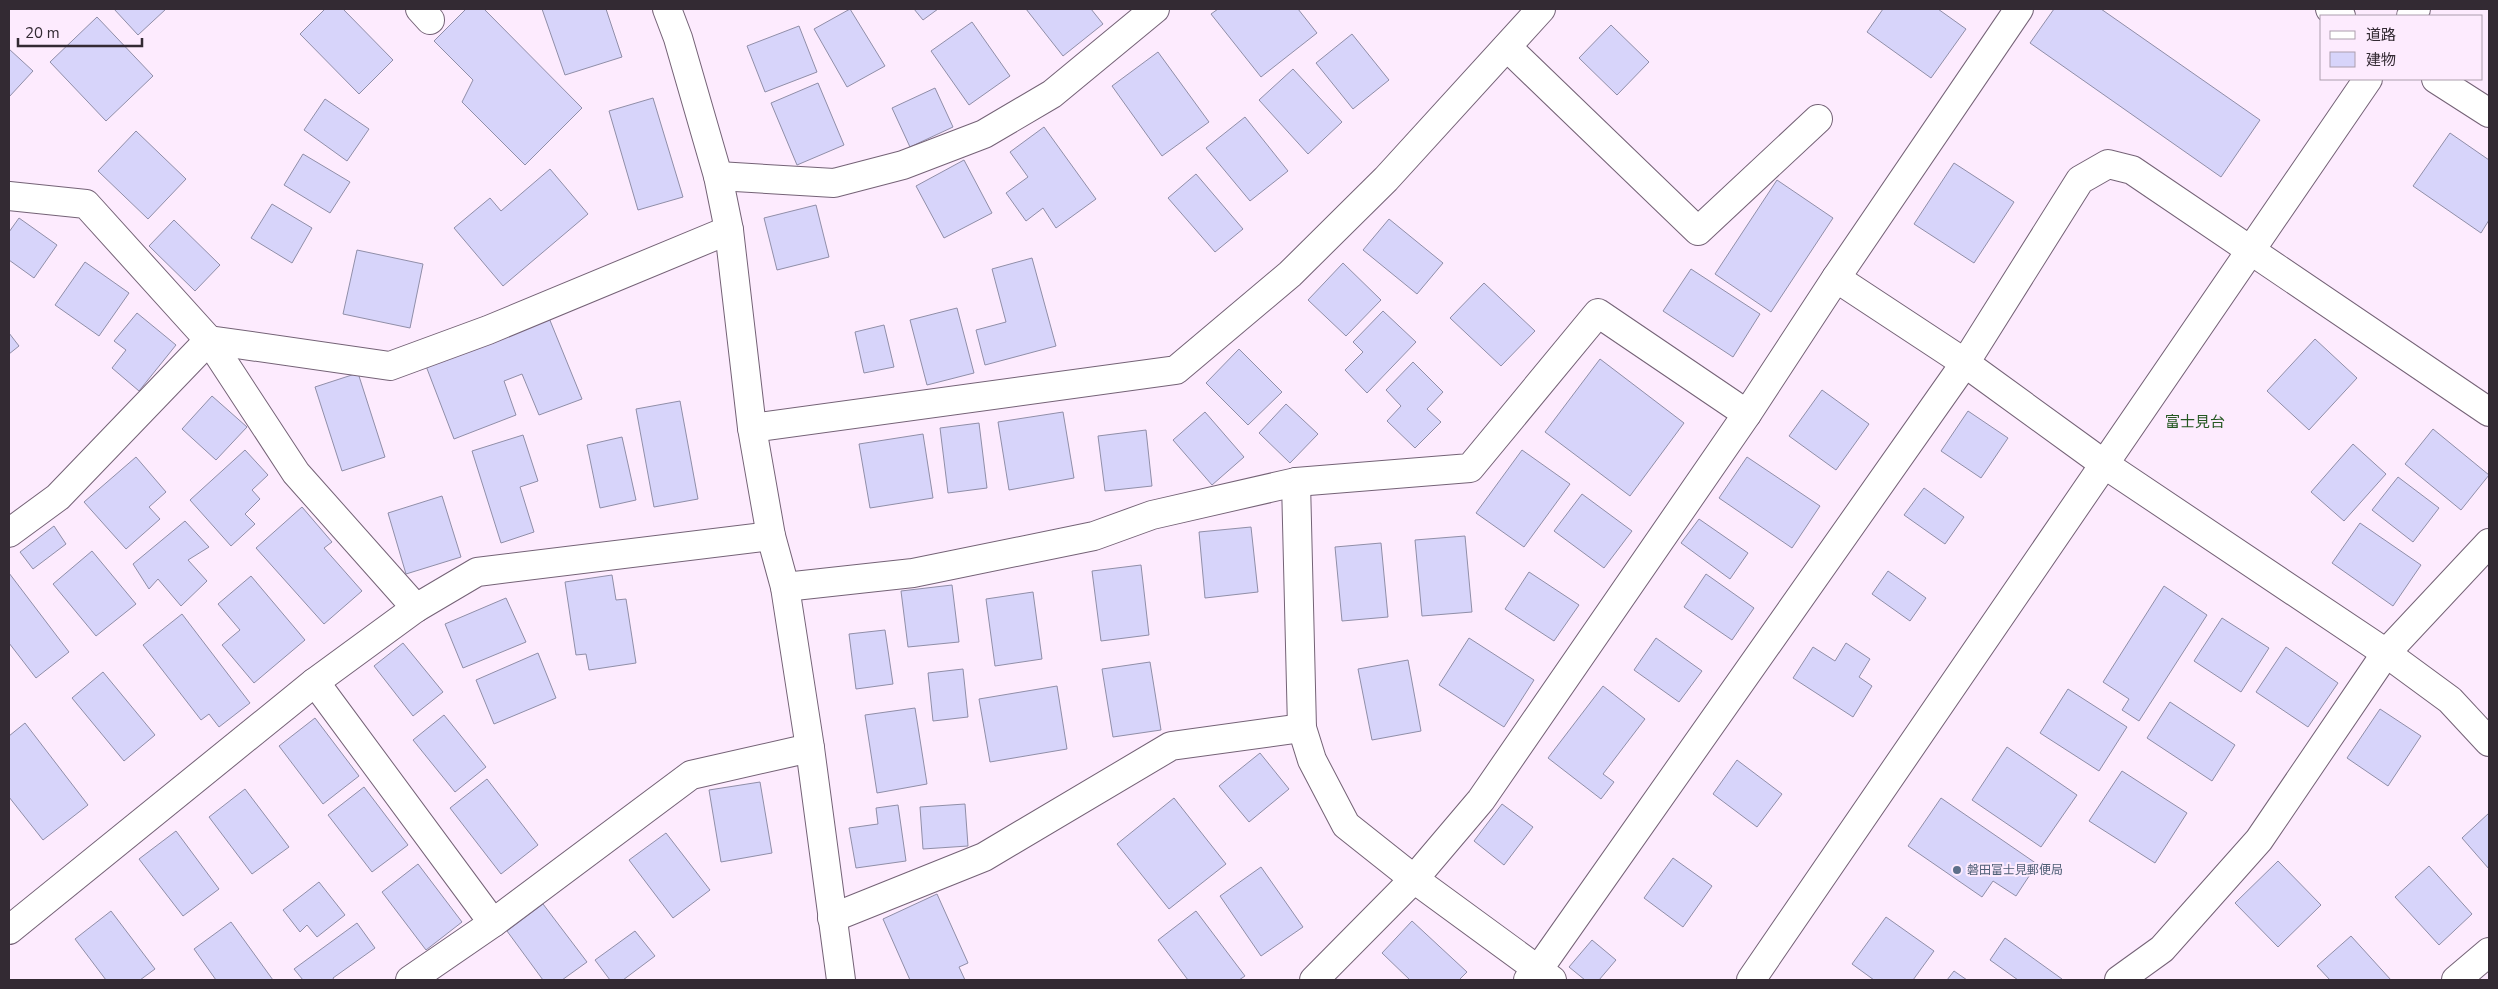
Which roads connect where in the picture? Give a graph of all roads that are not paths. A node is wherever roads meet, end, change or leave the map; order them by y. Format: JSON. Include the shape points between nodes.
{"nodes":[{"id":1,"x":667,"y":9,"type":"edge"},
{"id":2,"x":1155,"y":9,"type":"edge"},
{"id":3,"x":1541,"y":9,"type":"edge"},
{"id":4,"x":2019,"y":9,"type":"edge"},
{"id":5,"x":1507,"y":47,"type":"junction"},
{"id":6,"x":2367,"y":80,"type":"edge"},
{"id":7,"x":2438,"y":80,"type":"edge"},
{"id":8,"x":2489,"y":113,"type":"edge"},
{"id":9,"x":1818,"y":119,"type":"dead end"},
{"id":10,"x":718,"y":176,"type":"junction"},
{"id":11,"x":9,"y":196,"type":"edge"},
{"id":12,"x":729,"y":230,"type":"junction"},
{"id":13,"x":2252,"y":251,"type":"junction"},
{"id":14,"x":1836,"y":278,"type":"junction"},
{"id":15,"x":209,"y":340,"type":"junction"},
{"id":16,"x":1965,"y":363,"type":"junction"},
{"id":17,"x":2489,"y":412,"type":"edge"},
{"id":18,"x":1747,"y":414,"type":"junction"},
{"id":19,"x":752,"y":428,"type":"junction"},
{"id":20,"x":2104,"y":464,"type":"junction"},
{"id":21,"x":1296,"y":482,"type":"junction"},
{"id":22,"x":9,"y":532,"type":"edge"},
{"id":23,"x":772,"y":536,"type":"junction"},
{"id":24,"x":2489,"y":543,"type":"edge"},
{"id":25,"x":785,"y":587,"type":"junction"},
{"id":26,"x":416,"y":608,"type":"junction"},
{"id":27,"x":2386,"y":653,"type":"junction"},
{"id":28,"x":315,"y":682,"type":"junction"},
{"id":29,"x":1302,"y":728,"type":"junction"},
{"id":30,"x":2489,"y":742,"type":"edge"},
{"id":31,"x":810,"y":748,"type":"junction"},
{"id":32,"x":1414,"y":880,"type":"junction"},
{"id":33,"x":832,"y":918,"type":"junction"},
{"id":34,"x":493,"y":923,"type":"junction"},
{"id":35,"x":9,"y":930,"type":"edge"},
{"id":36,"x":2489,"y":952,"type":"edge"},
{"id":37,"x":1539,"y":977,"type":"edge"},
{"id":38,"x":410,"y":980,"type":"edge"},
{"id":39,"x":841,"y":980,"type":"edge"},
{"id":40,"x":1314,"y":980,"type":"edge"},
{"id":41,"x":1751,"y":980,"type":"edge"},
{"id":42,"x":2120,"y":980,"type":"edge"},
{"id":43,"x":2456,"y":980,"type":"edge"}],
"edges":[{"from":1,"to":10,"type":"street"},
{"from":2,"to":10,"type":"street","via":[[1052,94],[984,134],[930,155],[834,183]]},
{"from":3,"to":5,"type":"street"},
{"from":4,"to":14,"type":"street"},
{"from":5,"to":9,"type":"street","via":[[1698,231]]},
{"from":5,"to":19,"type":"street","via":[[1386,179],[1290,274],[1176,370]]},
{"from":6,"to":13,"type":"street"},
{"from":7,"to":8,"type":"street"},
{"from":10,"to":12,"type":"street"},
{"from":11,"to":15,"type":"street","via":[[86,204]]},
{"from":12,"to":15,"type":"street","via":[[488,330],[390,366]]},
{"from":12,"to":19,"type":"street"},
{"from":13,"to":16,"type":"street","via":[[2132,170],[2108,164],[2080,180]]},
{"from":13,"to":17,"type":"street"},
{"from":13,"to":20,"type":"street"},
{"from":14,"to":16,"type":"street"},
{"from":14,"to":18,"type":"street"},
{"from":15,"to":22,"type":"street","via":[[58,497]]},
{"from":15,"to":26,"type":"street","via":[[296,474]]},
{"from":16,"to":20,"type":"street"},
{"from":16,"to":37,"type":"street"},
{"from":18,"to":21,"type":"street","via":[[1598,313],[1470,468]]},
{"from":18,"to":32,"type":"street","via":[[1481,800]]},
{"from":19,"to":23,"type":"street"},
{"from":20,"to":27,"type":"street"},
{"from":20,"to":41,"type":"street"},
{"from":21,"to":25,"type":"street","via":[[1152,515],[1094,536],[913,573]]},
{"from":21,"to":29,"type":"street"},
{"from":23,"to":25,"type":"street"},
{"from":23,"to":26,"type":"street","via":[[477,572]]},
{"from":24,"to":27,"type":"street"},
{"from":25,"to":31,"type":"street"},
{"from":26,"to":28,"type":"street"},
{"from":27,"to":30,"type":"street","via":[[2450,700]]},
{"from":27,"to":42,"type":"street","via":[[2259,840],[2162,948]]},
{"from":28,"to":34,"type":"street"},
{"from":28,"to":35,"type":"street"},
{"from":29,"to":32,"type":"street","via":[[1312,760],[1346,825]]},
{"from":29,"to":33,"type":"street","via":[[1171,746],[984,857]]},
{"from":31,"to":33,"type":"street"},
{"from":31,"to":34,"type":"street","via":[[691,775]]},
{"from":32,"to":37,"type":"street"},
{"from":32,"to":40,"type":"street"},
{"from":33,"to":39,"type":"street"},
{"from":34,"to":38,"type":"street"},
{"from":36,"to":43,"type":"street"}]}
